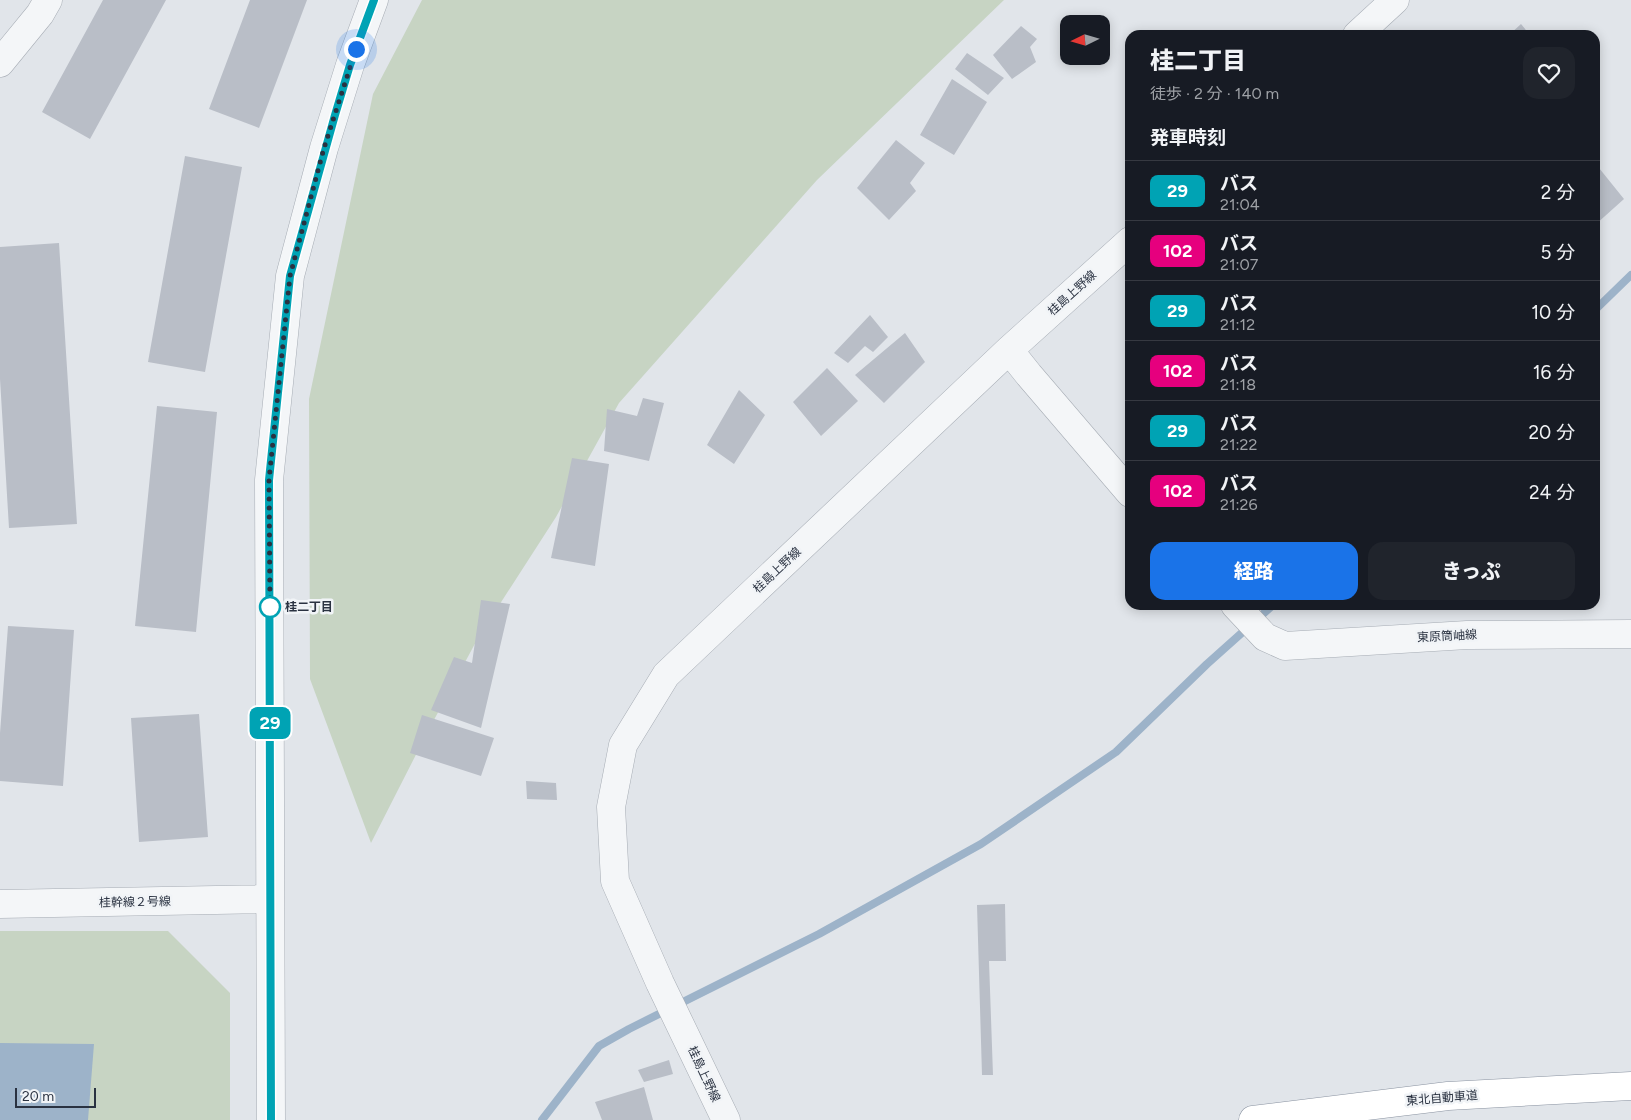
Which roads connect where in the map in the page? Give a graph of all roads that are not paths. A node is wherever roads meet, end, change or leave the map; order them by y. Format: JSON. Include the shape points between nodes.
{"nodes":[{"id":1,"x":48,"y":0,"type":"edge"},
{"id":2,"x":374,"y":0,"type":"edge"},
{"id":3,"x":1395,"y":0,"type":"edge"},
{"id":4,"x":1362,"y":30,"type":"edge"},
{"id":5,"x":0,"y":63,"type":"edge"},
{"id":6,"x":1125,"y":246,"type":"edge"},
{"id":7,"x":1009,"y":350,"type":"junction"},
{"id":8,"x":1125,"y":487,"type":"edge"},
{"id":9,"x":1240,"y":610,"type":"edge"},
{"id":10,"x":1631,"y":634,"type":"edge"},
{"id":11,"x":270,"y":899,"type":"junction"},
{"id":12,"x":0,"y":904,"type":"edge"},
{"id":13,"x":1631,"y":1086,"type":"edge"},
{"id":14,"x":271,"y":1120,"type":"edge"},
{"id":15,"x":726,"y":1120,"type":"edge"},
{"id":16,"x":1253,"y":1120,"type":"edge"}],
"edges":[{"from":1,"to":5,"type":"street"},
{"from":2,"to":11,"type":"street","via":[[327,139],[290,276],[269,480]]},
{"from":3,"to":4,"type":"street"},
{"from":6,"to":7,"type":"street","name":"桂島上野線"},
{"from":7,"to":8,"type":"street"},
{"from":7,"to":15,"type":"street","name":"桂島上野線","via":[[666,675],[623,745],[611,807],[615,882]]},
{"from":9,"to":10,"type":"street","name":"東原筒岫線","via":[[1265,637],[1285,646],[1467,635]]},
{"from":11,"to":12,"type":"street","name":"桂幹線２号線"},
{"from":11,"to":14,"type":"street"},
{"from":13,"to":16,"type":"highway","name":"東北自動車道","via":[[1448,1096]]}]}
